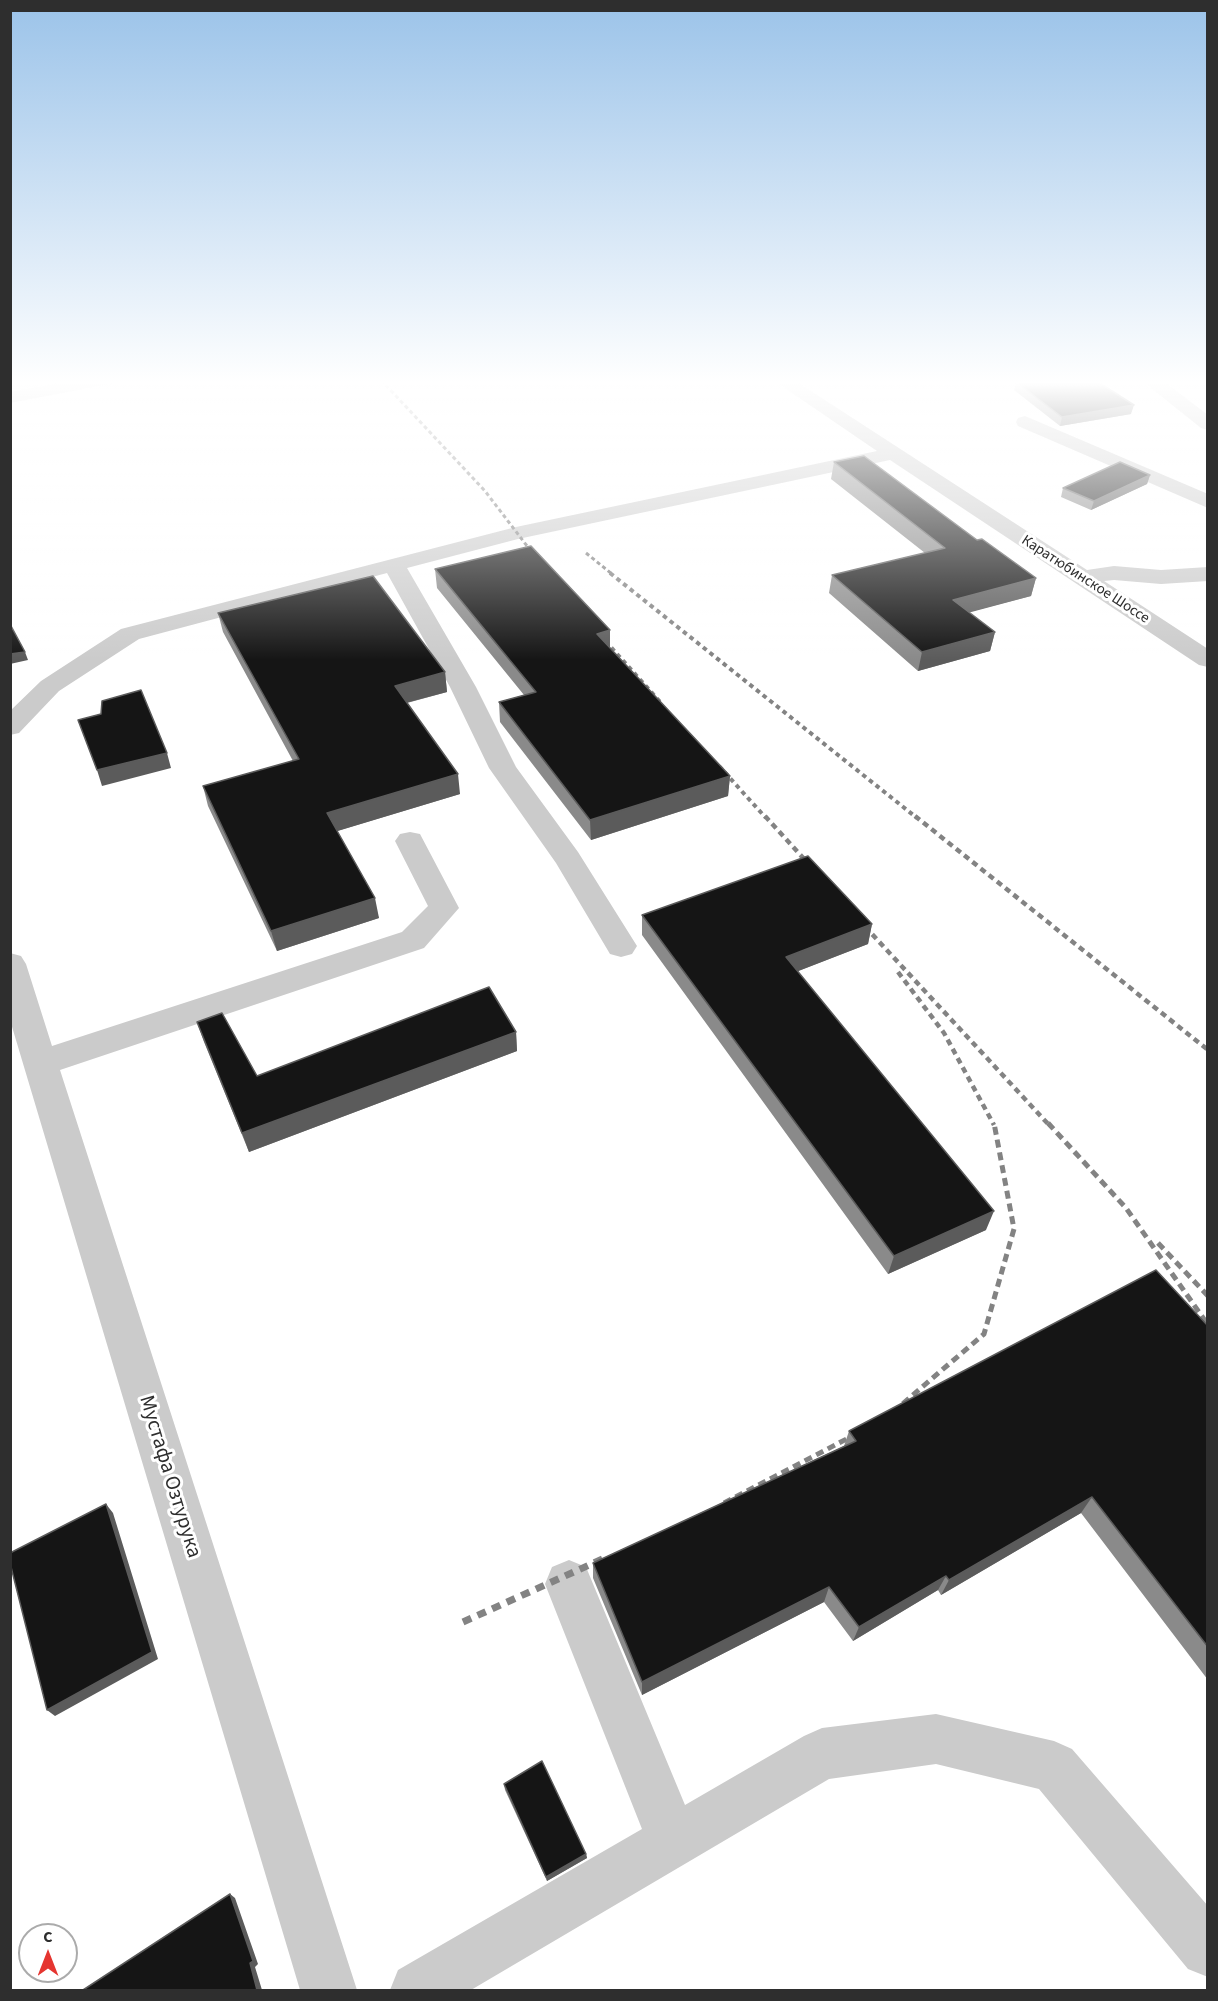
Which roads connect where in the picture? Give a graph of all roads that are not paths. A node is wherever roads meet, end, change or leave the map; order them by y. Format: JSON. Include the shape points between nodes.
{"nodes":[{"id":1,"x":799,"y":473,"type":"edge"},
{"id":2,"x":921,"y":473,"type":"edge"},
{"id":3,"x":1142,"y":473,"type":"edge"},
{"id":4,"x":1208,"y":502,"type":"edge"},
{"id":5,"x":394,"y":565,"type":"junction"},
{"id":6,"x":1082,"y":578,"type":"junction"},
{"id":7,"x":1203,"y":584,"type":"edge"},
{"id":8,"x":1208,"y":660,"type":"edge"},
{"id":9,"x":10,"y":727,"type":"edge"},
{"id":10,"x":410,"y":841,"type":"dead end"},
{"id":11,"x":621,"y":946,"type":"dead end"},
{"id":12,"x":10,"y":964,"type":"edge"},
{"id":13,"x":41,"y":1063,"type":"junction"},
{"id":14,"x":569,"y":1584,"type":"dead end"},
{"id":15,"x":673,"y":1841,"type":"junction"},
{"id":16,"x":1208,"y":1949,"type":"edge"},
{"id":17,"x":328,"y":1990,"type":"edge"},
{"id":18,"x":418,"y":1990,"type":"edge"}],
"edges":[{"from":1,"to":5,"type":"street","via":[[516,533]]},
{"from":2,"to":6,"type":"street","name":"Каратюбинское Шоссе"},
{"from":3,"to":4,"type":"street"},
{"from":5,"to":9,"type":"street","via":[[130,634],[50,686]]},
{"from":5,"to":11,"type":"street","via":[[463,687],[503,768],[568,860]]},
{"from":6,"to":7,"type":"street","via":[[1114,573]]},
{"from":6,"to":8,"type":"street","name":"Каратюбинское Шоссе"},
{"from":10,"to":13,"type":"street","via":[[444,908],[413,940]]},
{"from":12,"to":13,"type":"street","name":"Мустафа Озтурука"},
{"from":13,"to":17,"type":"street","name":"Мустафа Озтурука"},
{"from":14,"to":15,"type":"street"},
{"from":15,"to":16,"type":"street","via":[[822,1754],[936,1739],[1054,1767]]},
{"from":15,"to":18,"type":"street"}]}
